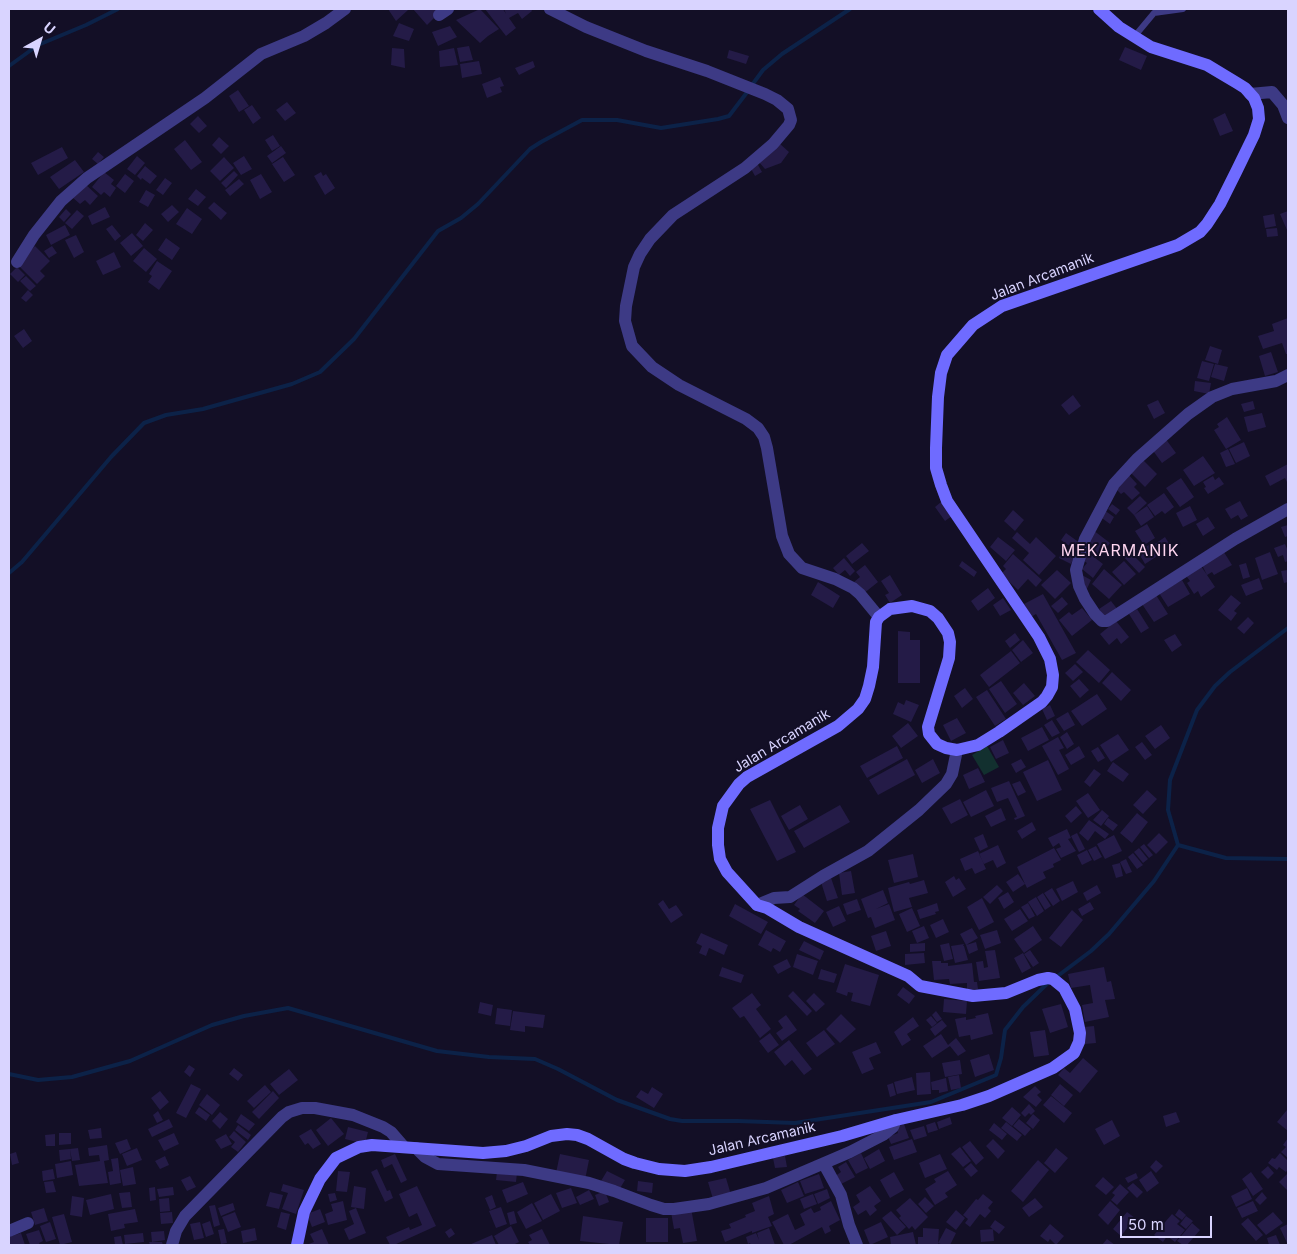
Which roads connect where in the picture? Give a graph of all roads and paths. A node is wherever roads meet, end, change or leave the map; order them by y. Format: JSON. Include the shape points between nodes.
{"nodes":[{"id":1,"x":344,"y":9,"type":"edge"},
{"id":2,"x":550,"y":9,"type":"edge"},
{"id":3,"x":1099,"y":9,"type":"edge"},
{"id":4,"x":1183,"y":9,"type":"edge"},
{"id":5,"x":1134,"y":37,"type":"junction"},
{"id":6,"x":1250,"y":94,"type":"junction"},
{"id":7,"x":1288,"y":118,"type":"edge"},
{"id":8,"x":17,"y":262,"type":"dead end"},
{"id":9,"x":1288,"y":376,"type":"edge"},
{"id":10,"x":1288,"y":509,"type":"edge"},
{"id":11,"x":879,"y":617,"type":"junction"},
{"id":12,"x":957,"y":750,"type":"junction"},
{"id":13,"x":758,"y":906,"type":"junction"},
{"id":14,"x":896,"y":1120,"type":"junction"},
{"id":15,"x":410,"y":1147,"type":"junction"},
{"id":16,"x":824,"y":1164,"type":"junction"},
{"id":17,"x":28,"y":1223,"type":"dead end"},
{"id":18,"x":9,"y":1231,"type":"edge"},
{"id":19,"x":172,"y":1245,"type":"edge"},
{"id":20,"x":297,"y":1245,"type":"edge"},
{"id":21,"x":857,"y":1245,"type":"edge"}],
"edges":[{"from":1,"to":8,"type":"street","via":[[304,36],[261,54],[205,98],[87,178],[61,201]]},
{"from":2,"to":11,"type":"street","via":[[586,28],[765,94],[788,109],[789,125],[773,144],[744,168],[673,215],[650,239],[634,267],[625,321],[632,346],[662,376],[758,428],[767,448],[782,536],[789,554],[802,568],[853,588]]},
{"from":3,"to":5,"type":"street","name":"Jalan Arcamanik"},
{"from":4,"to":5,"type":"lane","via":[[1154,14]]},
{"from":5,"to":6,"type":"street","name":"Jalan Arcamanik","via":[[1166,53],[1195,60],[1214,69],[1238,82]]},
{"from":6,"to":7,"type":"street","via":[[1268,92],[1275,95]]},
{"from":6,"to":12,"type":"street","name":"Jalan Arcamanik","via":[[1258,108],[1259,119],[1254,135],[1220,204],[1200,232],[1178,245],[1002,306],[973,325],[947,355],[938,398],[936,468],[941,485],[947,501],[1039,637],[1050,659],[1053,674],[1052,687],[1042,702],[978,745]]},
{"from":9,"to":10,"type":"street","via":[[1232,390],[1206,401],[1137,458],[1114,484],[1085,539],[1076,570],[1079,586],[1095,614],[1102,621],[1107,621]]},
{"from":11,"to":12,"type":"street","via":[[890,610],[912,606],[930,611],[944,626],[950,642],[949,658],[930,720],[929,734],[937,744]]},
{"from":11,"to":13,"type":"street","name":"Jalan Arcamanik","via":[[874,629],[869,686],[858,709],[838,726],[747,777],[733,789],[722,806],[718,828],[720,859],[727,872]]},
{"from":12,"to":13,"type":"street","via":[[952,774],[946,784],[920,810],[868,851],[790,897],[774,898]]},
{"from":13,"to":14,"type":"street","name":"Jalan Arcamanik","via":[[908,976],[920,986],[973,996],[1006,992],[1048,978],[1059,983],[1068,994],[1080,1033],[1076,1048],[1066,1060],[989,1096]]},
{"from":14,"to":15,"type":"street","name":"Jalan Arcamanik","via":[[842,1136],[685,1171],[635,1163],[588,1139],[566,1134],[496,1152]]},
{"from":14,"to":16,"type":"street","via":[[883,1135]]},
{"from":15,"to":16,"type":"street","via":[[438,1164],[524,1170],[589,1183],[664,1209],[709,1204],[747,1194]]},
{"from":15,"to":19,"type":"street","via":[[383,1127],[353,1115],[315,1108],[289,1112],[185,1216]]},
{"from":15,"to":20,"type":"street","name":"Jalan Arcamanik","via":[[372,1145],[359,1147],[336,1158],[310,1199]]},
{"from":16,"to":21,"type":"street","via":[[842,1194]]},
{"from":17,"to":18,"type":"street"}]}
